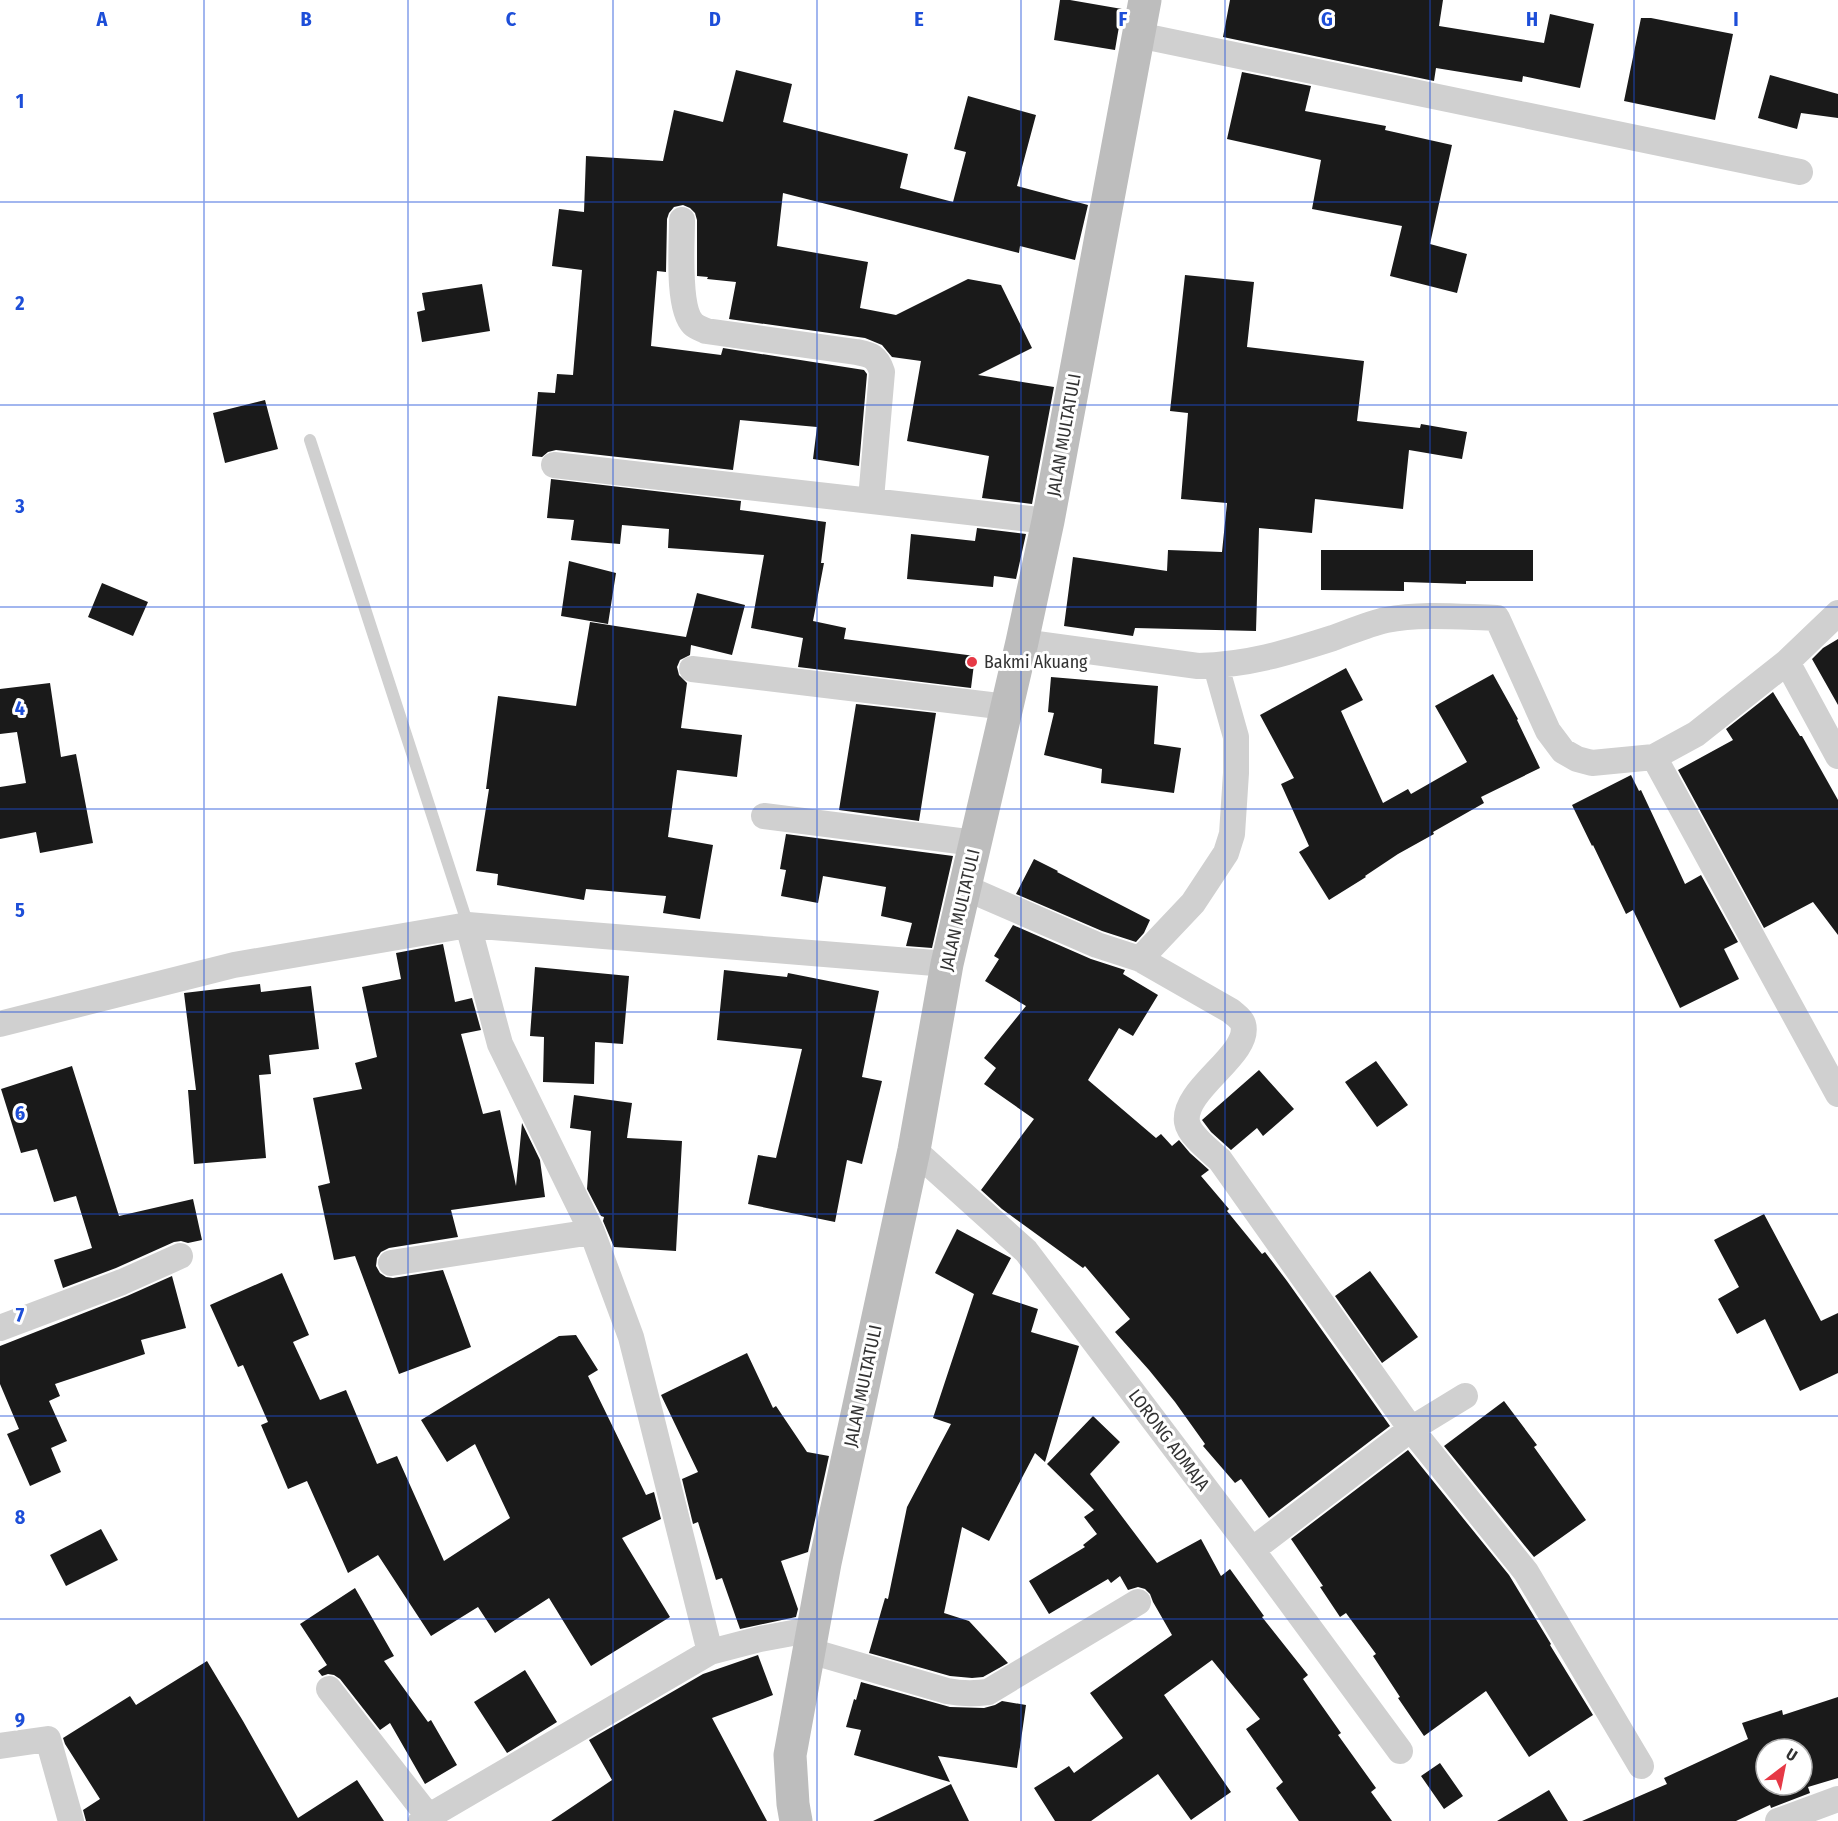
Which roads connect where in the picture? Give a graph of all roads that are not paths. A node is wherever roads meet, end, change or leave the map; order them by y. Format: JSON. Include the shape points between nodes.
{"nodes":[{"id":1,"x":1145,"y":0,"type":"edge"},
{"id":2,"x":1138,"y":35,"type":"junction"},
{"id":3,"x":1800,"y":172,"type":"dead end"},
{"id":4,"x":682,"y":220,"type":"dead end"},
{"id":5,"x":310,"y":440,"type":"dead end"},
{"id":6,"x":554,"y":465,"type":"dead end"},
{"id":7,"x":871,"y":500,"type":"junction"},
{"id":8,"x":1048,"y":521,"type":"junction"},
{"id":9,"x":1838,"y":613,"type":"edge"},
{"id":10,"x":1022,"y":642,"type":"junction"},
{"id":11,"x":1787,"y":662,"type":"junction"},
{"id":12,"x":1216,"y":666,"type":"junction"},
{"id":13,"x":692,"y":669,"type":"dead end"},
{"id":14,"x":1007,"y":707,"type":"junction"},
{"id":15,"x":1838,"y":756,"type":"edge"},
{"id":16,"x":1654,"y":757,"type":"junction"},
{"id":17,"x":765,"y":816,"type":"dead end"},
{"id":18,"x":975,"y":843,"type":"junction"},
{"id":19,"x":966,"y":888,"type":"junction"},
{"id":20,"x":468,"y":925,"type":"junction"},
{"id":21,"x":1140,"y":959,"type":"junction"},
{"id":22,"x":947,"y":964,"type":"junction"},
{"id":23,"x":0,"y":1024,"type":"edge"},
{"id":24,"x":1838,"y":1094,"type":"edge"},
{"id":25,"x":914,"y":1150,"type":"junction"},
{"id":26,"x":592,"y":1232,"type":"junction"},
{"id":27,"x":180,"y":1256,"type":"dead end"},
{"id":28,"x":391,"y":1263,"type":"dead end"},
{"id":29,"x":0,"y":1328,"type":"edge"},
{"id":30,"x":1465,"y":1396,"type":"dead end"},
{"id":31,"x":1411,"y":1429,"type":"junction"},
{"id":32,"x":1252,"y":1550,"type":"junction"},
{"id":33,"x":1138,"y":1602,"type":"dead end"},
{"id":34,"x":812,"y":1640,"type":"junction"},
{"id":35,"x":710,"y":1652,"type":"junction"},
{"id":36,"x":329,"y":1689,"type":"dead end"},
{"id":37,"x":0,"y":1746,"type":"edge"},
{"id":38,"x":1400,"y":1750,"type":"dead end"},
{"id":39,"x":1641,"y":1766,"type":"dead end"},
{"id":40,"x":1838,"y":1800,"type":"edge"},
{"id":41,"x":424,"y":1818,"type":"edge"},
{"id":42,"x":71,"y":1821,"type":"edge"},
{"id":43,"x":796,"y":1821,"type":"edge"},
{"id":44,"x":1778,"y":1821,"type":"edge"}],
"edges":[{"from":1,"to":2,"type":"main road","name":"JALAN MULTATULI"},
{"from":2,"to":3,"type":"street"},
{"from":2,"to":8,"type":"main road","name":"JALAN MULTATULI"},
{"from":4,"to":7,"type":"street","via":[[682,298],[693,324],[706,331],[856,352],[870,355],[878,362],[882,372]]},
{"from":5,"to":20,"type":"lane"},
{"from":6,"to":7,"type":"street"},
{"from":7,"to":8,"type":"street"},
{"from":8,"to":10,"type":"main road","name":"JALAN MULTATULI"},
{"from":9,"to":11,"type":"street"},
{"from":10,"to":12,"type":"street"},
{"from":10,"to":14,"type":"main road","name":"JALAN MULTATULI"},
{"from":11,"to":15,"type":"street"},
{"from":11,"to":16,"type":"street","via":[[1696,734]]},
{"from":12,"to":16,"type":"street","via":[[1271,657],[1385,621],[1414,616],[1497,618],[1548,731],[1563,751],[1592,763]]},
{"from":12,"to":21,"type":"street","via":[[1236,737],[1232,834],[1226,853],[1193,903]]},
{"from":13,"to":14,"type":"street"},
{"from":14,"to":18,"type":"main road","name":"JALAN MULTATULI"},
{"from":16,"to":24,"type":"street"},
{"from":17,"to":18,"type":"street"},
{"from":18,"to":19,"type":"main road","name":"JALAN MULTATULI"},
{"from":19,"to":21,"type":"street","via":[[1097,945]]},
{"from":19,"to":22,"type":"main road","name":"JALAN MULTATULI"},
{"from":20,"to":22,"type":"street"},
{"from":20,"to":23,"type":"street","via":[[234,965]]},
{"from":20,"to":26,"type":"street","via":[[500,1044]]},
{"from":21,"to":31,"type":"street","via":[[1240,1018],[1244,1026],[1241,1040],[1190,1104],[1187,1122],[1196,1137],[1220,1160]]},
{"from":22,"to":25,"type":"main road","name":"JALAN MULTATULI"},
{"from":25,"to":32,"type":"street","name":"LORONG ADMAJA","via":[[1026,1251]]},
{"from":25,"to":34,"type":"main road","name":"JALAN MULTATULI"},
{"from":26,"to":28,"type":"street"},
{"from":26,"to":35,"type":"street","via":[[631,1337]]},
{"from":27,"to":29,"type":"street"},
{"from":30,"to":31,"type":"street"},
{"from":31,"to":32,"type":"street"},
{"from":31,"to":39,"type":"street","via":[[1526,1572]]},
{"from":32,"to":38,"type":"street","name":"LORONG ADMAJA"},
{"from":33,"to":34,"type":"street","via":[[981,1693],[962,1695],[947,1691]]},
{"from":34,"to":35,"type":"street","via":[[760,1639]]},
{"from":34,"to":43,"type":"main road","name":"JALAN MULTATULI","via":[[790,1755]]},
{"from":35,"to":41,"type":"street"},
{"from":36,"to":41,"type":"street"},
{"from":37,"to":42,"type":"street","via":[[48,1739]]},
{"from":40,"to":44,"type":"street"}]}
